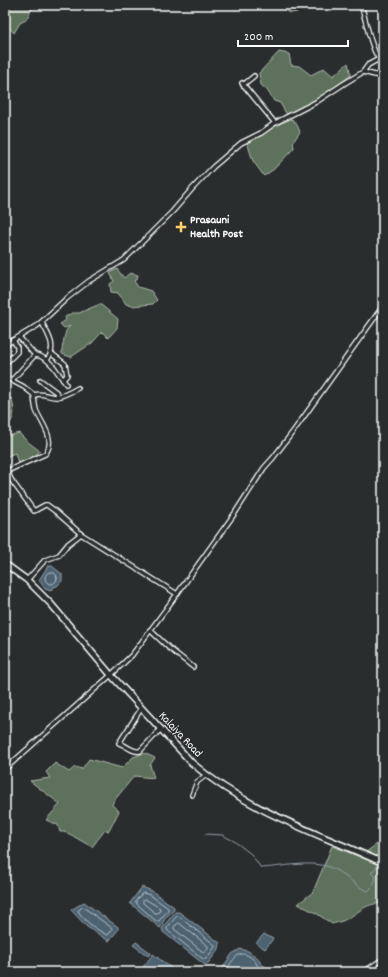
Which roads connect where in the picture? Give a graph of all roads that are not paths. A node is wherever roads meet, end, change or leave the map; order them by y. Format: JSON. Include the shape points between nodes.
{"nodes":[{"id":1,"x":361,"y":5,"type":"edge"},
{"id":2,"x":379,"y":59,"type":"junction"},
{"id":3,"x":383,"y":65,"type":"edge"},
{"id":4,"x":363,"y":72,"type":"junction"},
{"id":5,"x":254,"y":76,"type":"dead end"},
{"id":6,"x":383,"y":77,"type":"edge"},
{"id":7,"x":275,"y":123,"type":"junction"},
{"id":8,"x":383,"y":306,"type":"edge"},
{"id":9,"x":42,"y":322,"type":"junction"},
{"id":10,"x":19,"y":337,"type":"junction"},
{"id":11,"x":13,"y":340,"type":"junction"},
{"id":12,"x":5,"y":345,"type":"edge"},
{"id":13,"x":52,"y":354,"type":"junction"},
{"id":14,"x":34,"y":356,"type":"junction"},
{"id":15,"x":48,"y":360,"type":"junction"},
{"id":16,"x":5,"y":364,"type":"edge"},
{"id":17,"x":5,"y":377,"type":"edge"},
{"id":18,"x":12,"y":380,"type":"junction"},
{"id":19,"x":40,"y":380,"type":"dead end"},
{"id":20,"x":63,"y":380,"type":"junction"},
{"id":21,"x":66,"y":384,"type":"dead end"},
{"id":22,"x":78,"y":388,"type":"dead end"},
{"id":23,"x":34,"y":395,"type":"junction"},
{"id":24,"x":57,"y":396,"type":"junction"},
{"id":25,"x":6,"y":471,"type":"edge"},
{"id":26,"x":81,"y":534,"type":"junction"},
{"id":27,"x":5,"y":564,"type":"edge"},
{"id":28,"x":27,"y":580,"type":"junction"},
{"id":29,"x":177,"y":594,"type":"junction"},
{"id":30,"x":150,"y":630,"type":"junction"},
{"id":31,"x":193,"y":667,"type":"dead end"},
{"id":32,"x":111,"y":675,"type":"junction"},
{"id":33,"x":141,"y":708,"type":"junction"},
{"id":34,"x":161,"y":729,"type":"junction"},
{"id":35,"x":5,"y":769,"type":"edge"},
{"id":36,"x":206,"y":775,"type":"junction"},
{"id":37,"x":192,"y":795,"type":"dead end"},
{"id":38,"x":383,"y":863,"type":"edge"},
{"id":39,"x":383,"y":959,"type":"edge"},
{"id":40,"x":364,"y":972,"type":"edge"}],
"edges":[{"from":1,"to":2,"type":"street","via":[[370,40]]},
{"from":2,"to":3,"type":"street"},
{"from":2,"to":4,"type":"street","via":[[368,65]]},
{"from":4,"to":6,"type":"street"},
{"from":4,"to":7,"type":"street","via":[[316,102]]},
{"from":5,"to":7,"type":"street","via":[[242,84]]},
{"from":7,"to":9,"type":"street","via":[[235,147],[124,260],[66,298]]},
{"from":8,"to":29,"type":"street","via":[[296,429],[264,468]]},
{"from":9,"to":10,"type":"street"},
{"from":9,"to":13,"type":"street","via":[[50,339]]},
{"from":10,"to":11,"type":"street"},
{"from":10,"to":14,"type":"street"},
{"from":11,"to":12,"type":"street"},
{"from":11,"to":16,"type":"street","via":[[17,352]]},
{"from":13,"to":15,"type":"street"},
{"from":13,"to":20,"type":"street","via":[[65,364],[67,375]]},
{"from":14,"to":15,"type":"street"},
{"from":14,"to":18,"type":"street"},
{"from":15,"to":20,"type":"street"},
{"from":17,"to":18,"type":"street"},
{"from":18,"to":23,"type":"street"},
{"from":19,"to":24,"type":"street","via":[[56,392]]},
{"from":20,"to":21,"type":"street"},
{"from":22,"to":24,"type":"street"},
{"from":23,"to":24,"type":"street","via":[[40,393]]},
{"from":23,"to":25,"type":"street","via":[[36,410],[48,433],[48,451]]},
{"from":25,"to":26,"type":"street","via":[[34,511],[47,505]]},
{"from":26,"to":28,"type":"street","via":[[59,555],[45,560]]},
{"from":26,"to":29,"type":"street"},
{"from":27,"to":28,"type":"main road","name":"Kalaiya Road"},
{"from":28,"to":32,"type":"main road","name":"Kalaiya Road"},
{"from":29,"to":30,"type":"street"},
{"from":30,"to":31,"type":"street"},
{"from":30,"to":32,"type":"street","via":[[132,655]]},
{"from":32,"to":33,"type":"main road","name":"Kalaiya Road"},
{"from":32,"to":35,"type":"street"},
{"from":33,"to":34,"type":"main road","name":"Kalaiya Road"},
{"from":33,"to":34,"type":"street","via":[[119,743],[138,752]]},
{"from":34,"to":36,"type":"main road","name":"Kalaiya Road"},
{"from":36,"to":37,"type":"street","via":[[197,782]]},
{"from":36,"to":38,"type":"main road","name":"Kalaiya Road","via":[[292,824]]},
{"from":39,"to":40,"type":"street"}]}
